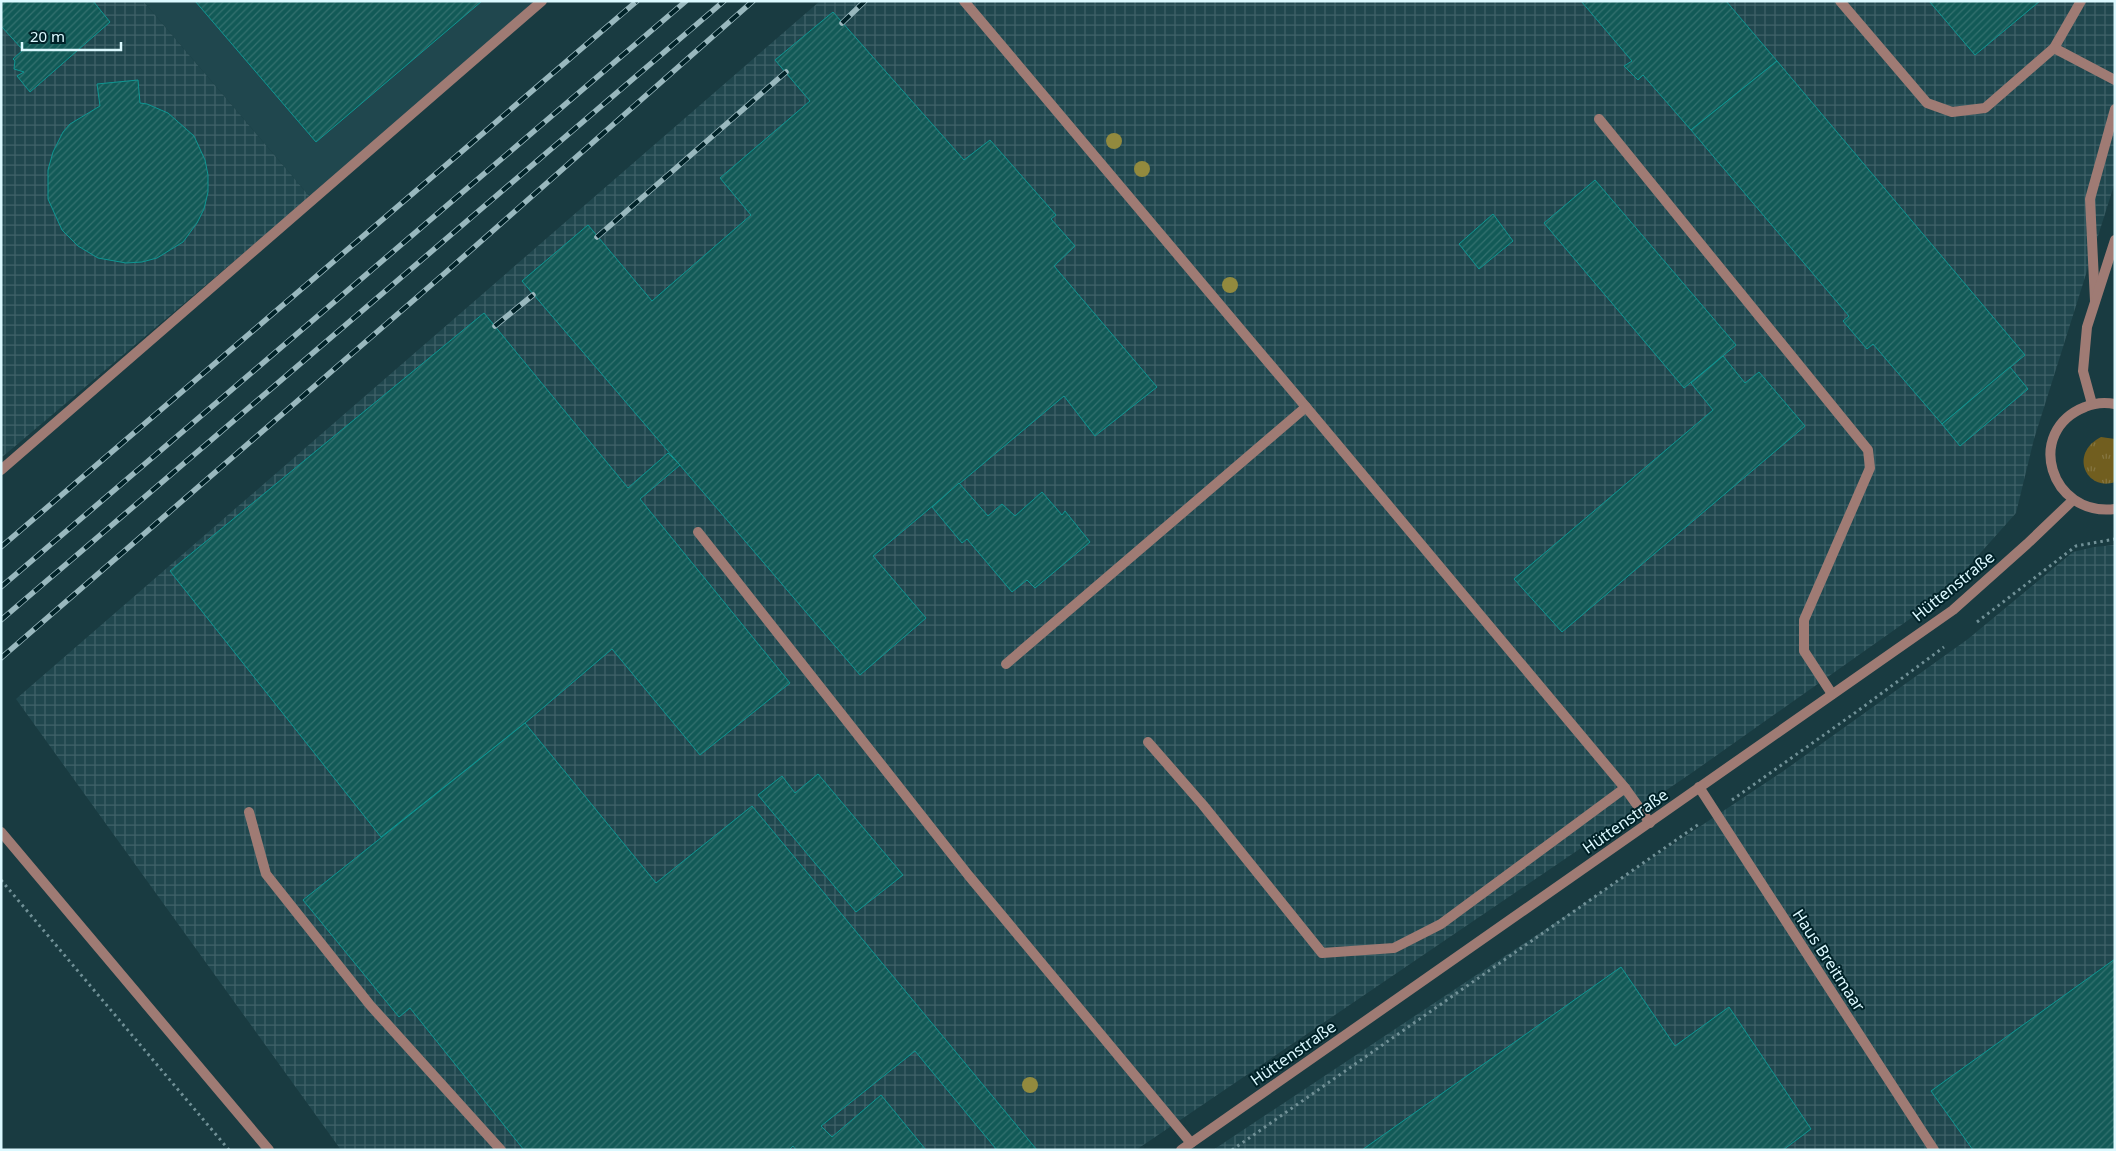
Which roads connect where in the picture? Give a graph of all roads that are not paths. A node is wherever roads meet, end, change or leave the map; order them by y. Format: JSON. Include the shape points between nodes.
{"nodes":[{"id":1,"x":542,"y":1,"type":"edge"},
{"id":2,"x":964,"y":1,"type":"edge"},
{"id":3,"x":1840,"y":1,"type":"edge"},
{"id":4,"x":2081,"y":1,"type":"edge"},
{"id":5,"x":2054,"y":48,"type":"junction"},
{"id":6,"x":2115,"y":80,"type":"edge"},
{"id":7,"x":2115,"y":109,"type":"edge"},
{"id":8,"x":1598,"y":119,"type":"dead end"},
{"id":9,"x":2115,"y":240,"type":"edge"},
{"id":10,"x":2095,"y":302,"type":"junction"},
{"id":11,"x":2092,"y":404,"type":"junction"},
{"id":12,"x":2115,"y":404,"type":"edge"},
{"id":13,"x":1306,"y":407,"type":"junction"},
{"id":14,"x":1,"y":470,"type":"edge"},
{"id":15,"x":2073,"y":500,"type":"junction"},
{"id":16,"x":2115,"y":508,"type":"edge"},
{"id":17,"x":698,"y":532,"type":"dead end"},
{"id":18,"x":1006,"y":664,"type":"dead end"},
{"id":19,"x":1832,"y":694,"type":"junction"},
{"id":20,"x":1148,"y":742,"type":"dead end"},
{"id":21,"x":1699,"y":786,"type":"junction"},
{"id":22,"x":1625,"y":788,"type":"junction"},
{"id":23,"x":249,"y":812,"type":"dead end"},
{"id":24,"x":1650,"y":823,"type":"junction"},
{"id":25,"x":1,"y":832,"type":"edge"},
{"id":26,"x":1190,"y":1143,"type":"junction"},
{"id":27,"x":269,"y":1150,"type":"edge"},
{"id":28,"x":501,"y":1150,"type":"edge"},
{"id":29,"x":1181,"y":1150,"type":"edge"},
{"id":30,"x":1934,"y":1150,"type":"edge"}],
"edges":[{"from":1,"to":14,"type":"street"},
{"from":2,"to":13,"type":"street"},
{"from":3,"to":5,"type":"street","via":[[1927,103],[1952,112],[1986,108]]},
{"from":4,"to":5,"type":"street"},
{"from":5,"to":6,"type":"street"},
{"from":7,"to":10,"type":"street","via":[[2090,199]]},
{"from":8,"to":19,"type":"street","via":[[1868,450],[1870,468],[1804,620],[1804,652]]},
{"from":9,"to":10,"type":"street"},
{"from":10,"to":11,"type":"street","via":[[2087,327],[2083,372]]},
{"from":11,"to":12,"type":"street"},
{"from":11,"to":15,"type":"street","via":[[2062,422],[2050,455],[2052,472],[2060,487]]},
{"from":13,"to":18,"type":"street"},
{"from":13,"to":22,"type":"street"},
{"from":15,"to":16,"type":"street","via":[[2087,507]]},
{"from":15,"to":19,"type":"street","name":"Hüttenstraße","via":[[1953,610]]},
{"from":17,"to":26,"type":"street","via":[[969,876]]},
{"from":19,"to":21,"type":"street","name":"Hüttenstraße"},
{"from":20,"to":22,"type":"street","via":[[1322,953],[1394,948],[1441,924]]},
{"from":21,"to":24,"type":"street","name":"Hüttenstraße"},
{"from":21,"to":30,"type":"street","name":"Haus Breitmaar"},
{"from":22,"to":24,"type":"street"},
{"from":23,"to":28,"type":"street","via":[[266,874],[370,1005]]},
{"from":24,"to":26,"type":"street","name":"Hüttenstraße"},
{"from":25,"to":27,"type":"street"},
{"from":26,"to":29,"type":"street","name":"Hüttenstraße"}]}
